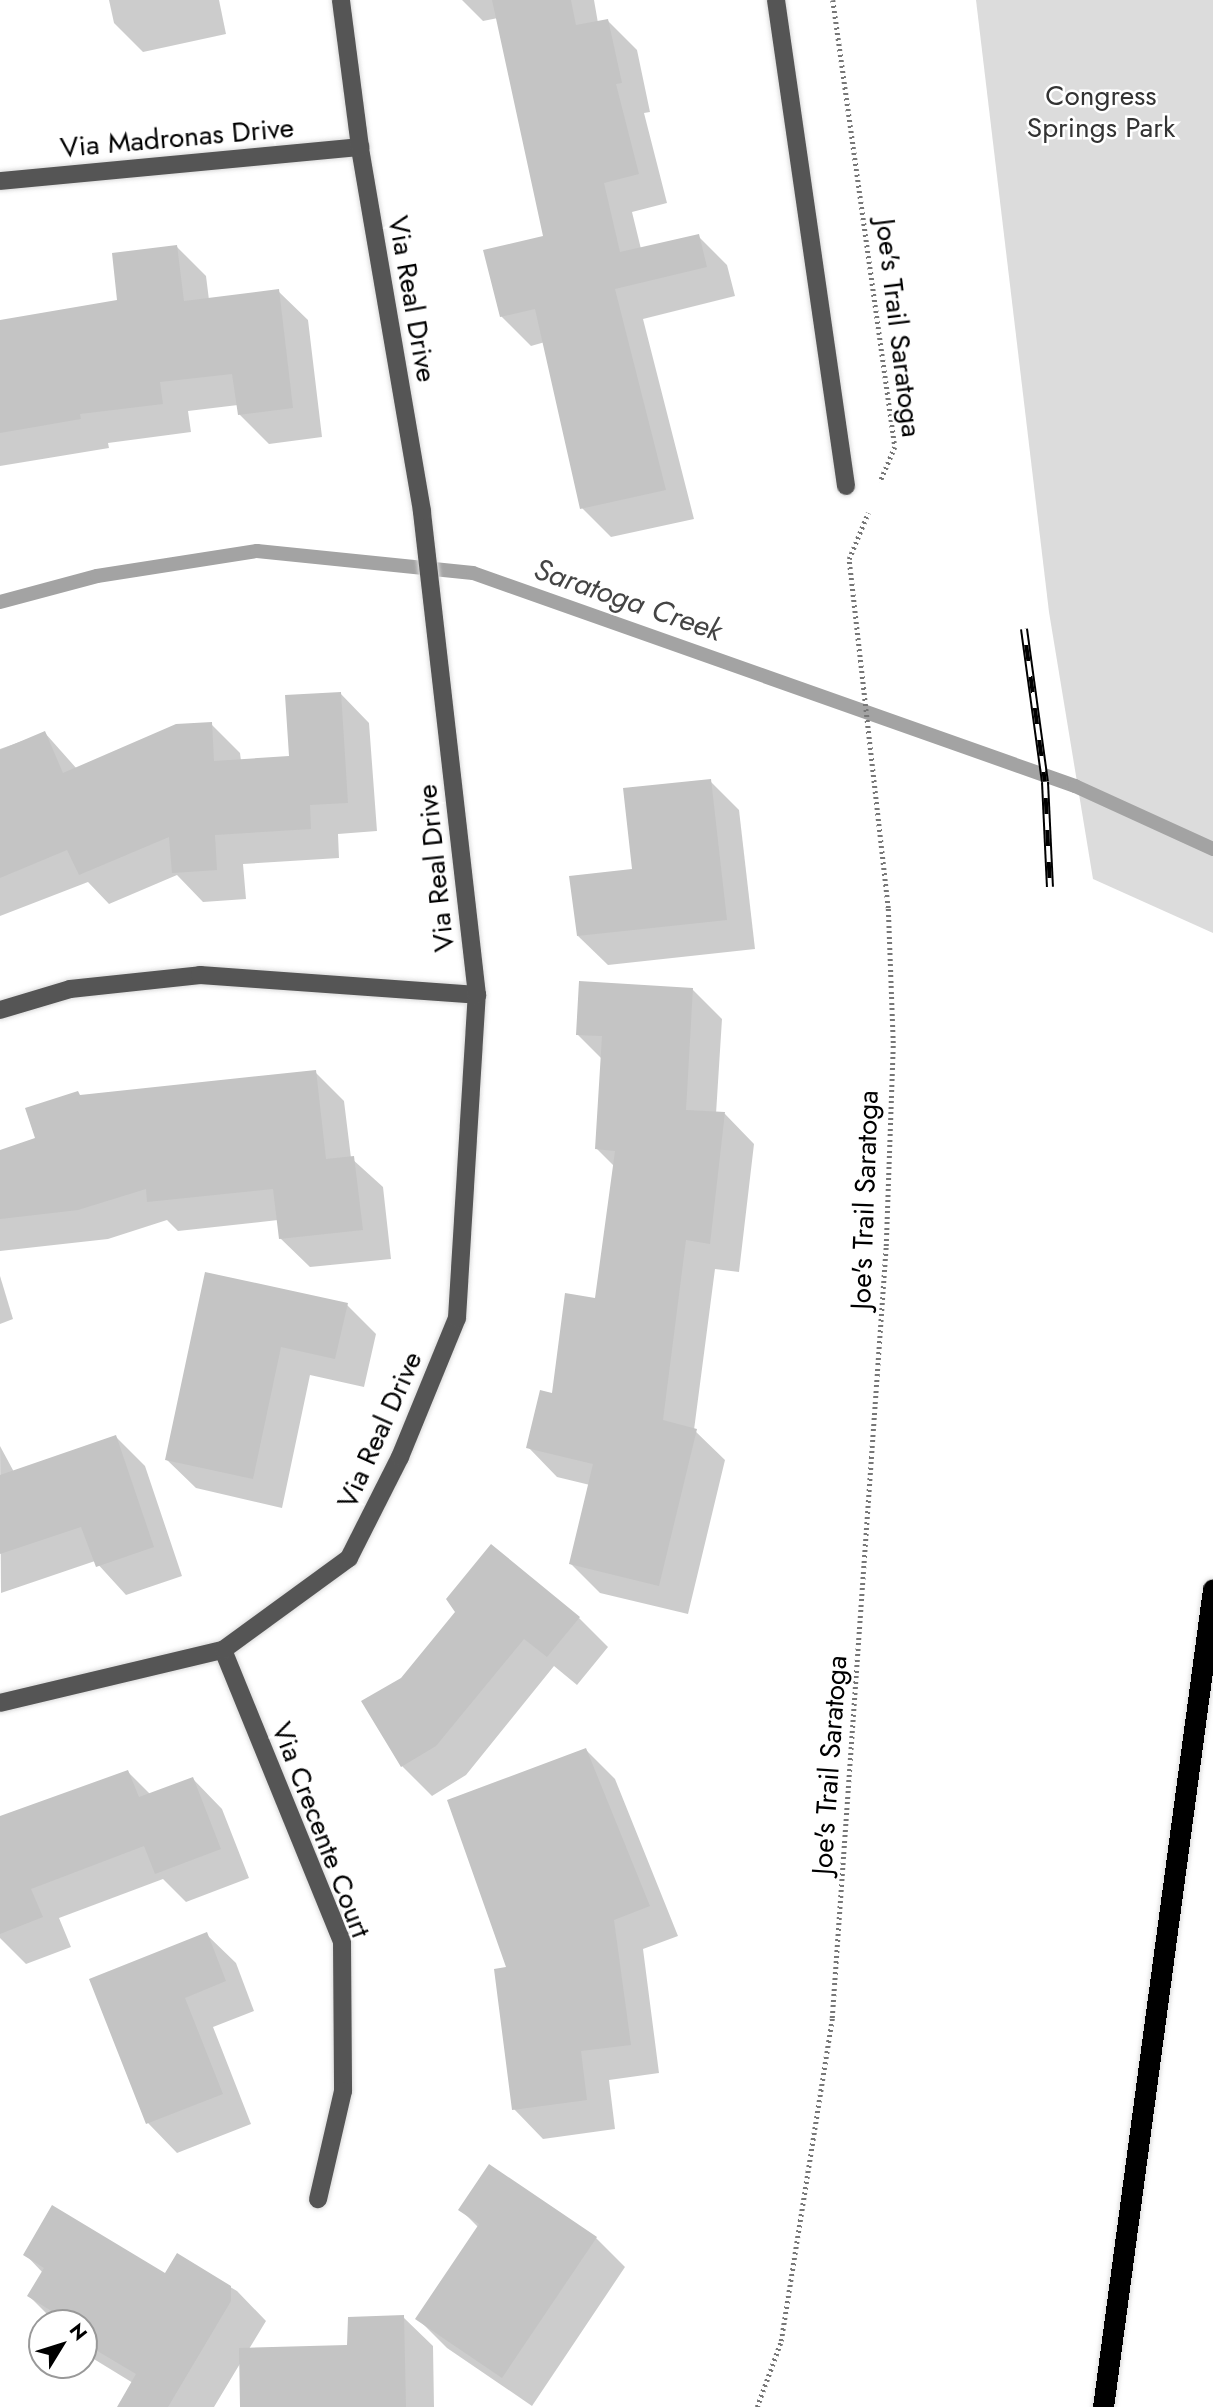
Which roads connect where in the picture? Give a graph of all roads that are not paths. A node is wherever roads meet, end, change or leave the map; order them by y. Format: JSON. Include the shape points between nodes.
{"nodes":[{"id":1,"x":341,"y":0,"type":"edge"},
{"id":2,"x":776,"y":0,"type":"edge"},
{"id":3,"x":360,"y":147,"type":"junction"},
{"id":4,"x":0,"y":181,"type":"edge"},
{"id":5,"x":846,"y":486,"type":"dead end"},
{"id":6,"x":477,"y":995,"type":"junction"},
{"id":7,"x":0,"y":1010,"type":"edge"},
{"id":8,"x":1213,"y":1589,"type":"edge"},
{"id":9,"x":223,"y":1650,"type":"junction"},
{"id":10,"x":0,"y":1703,"type":"edge"},
{"id":11,"x":318,"y":2199,"type":"dead end"},
{"id":12,"x":1103,"y":2407,"type":"edge"}],
"edges":[{"from":1,"to":3,"type":"street","name":"Via Real Drive"},
{"from":2,"to":5,"type":"street"},
{"from":3,"to":4,"type":"street","name":"Via Madronas Drive"},
{"from":3,"to":6,"type":"street","name":"Via Real Drive","via":[[422,511]]},
{"from":6,"to":7,"type":"street","via":[[200,975],[70,989]]},
{"from":6,"to":9,"type":"street","name":"Via Real Drive","via":[[457,1318],[400,1457],[349,1558]]},
{"from":8,"to":12,"type":"highway"},
{"from":9,"to":10,"type":"street"},
{"from":9,"to":11,"type":"street","name":"Via Crecente Court","via":[[342,1941],[343,2091]]}]}
